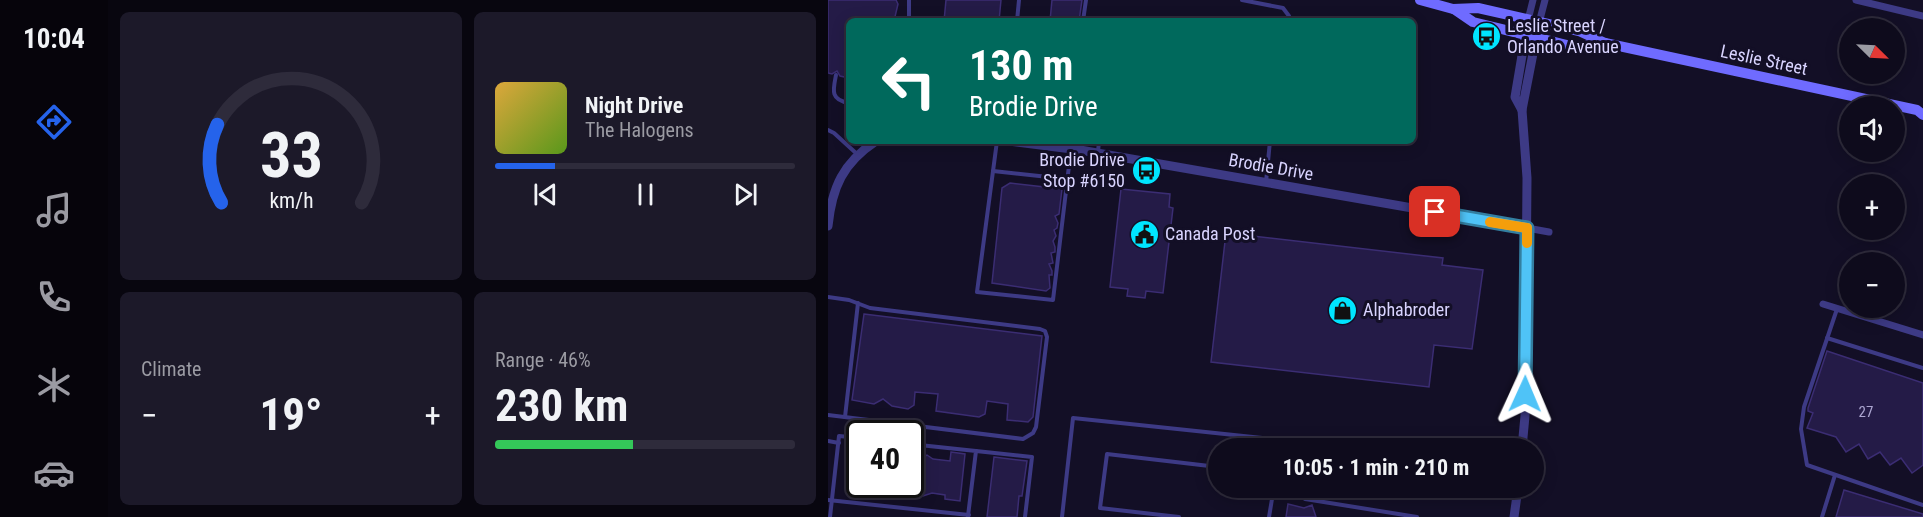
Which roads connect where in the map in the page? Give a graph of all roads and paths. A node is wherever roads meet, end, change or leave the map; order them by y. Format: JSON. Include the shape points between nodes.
{"nodes":[{"id":1,"x":909,"y":0,"type":"edge"},
{"id":2,"x":1019,"y":0,"type":"edge"},
{"id":3,"x":1086,"y":0,"type":"edge"},
{"id":4,"x":1242,"y":0,"type":"edge"},
{"id":5,"x":1420,"y":0,"type":"edge"},
{"id":6,"x":1533,"y":0,"type":"edge"},
{"id":7,"x":1545,"y":0,"type":"edge"},
{"id":8,"x":1856,"y":0,"type":"edge"},
{"id":9,"x":1453,"y":9,"type":"junction"},
{"id":10,"x":1923,"y":16,"type":"edge"},
{"id":11,"x":909,"y":18,"type":"edge"},
{"id":12,"x":1017,"y":18,"type":"edge"},
{"id":13,"x":1083,"y":18,"type":"edge"},
{"id":14,"x":1289,"y":18,"type":"edge"},
{"id":15,"x":1534,"y":21,"type":"junction"},
{"id":16,"x":1531,"y":36,"type":"junction"},
{"id":17,"x":1605,"y":43,"type":"junction"},
{"id":18,"x":836,"y":75,"type":"dead end"},
{"id":19,"x":846,"y":102,"type":"edge"},
{"id":20,"x":1921,"y":111,"type":"edge"},
{"id":21,"x":828,"y":130,"type":"edge"},
{"id":22,"x":872,"y":144,"type":"edge"},
{"id":23,"x":997,"y":144,"type":"edge"},
{"id":24,"x":1036,"y":144,"type":"edge"},
{"id":25,"x":1099,"y":144,"type":"edge"},
{"id":26,"x":1270,"y":144,"type":"edge"},
{"id":27,"x":1071,"y":148,"type":"junction"},
{"id":28,"x":1098,"y":153,"type":"junction"},
{"id":29,"x":857,"y":155,"type":"junction"},
{"id":30,"x":993,"y":171,"type":"junction"},
{"id":31,"x":1067,"y":179,"type":"junction"},
{"id":32,"x":1266,"y":182,"type":"junction"},
{"id":33,"x":831,"y":195,"type":"edge"},
{"id":34,"x":828,"y":226,"type":"edge"},
{"id":35,"x":1527,"y":228,"type":"junction"},
{"id":36,"x":1549,"y":232,"type":"dead end"},
{"id":37,"x":828,"y":297,"type":"edge"},
{"id":38,"x":858,"y":303,"type":"junction"},
{"id":39,"x":1823,"y":304,"type":"dead end"},
{"id":40,"x":1837,"y":308,"type":"junction"},
{"id":41,"x":1923,"y":335,"type":"edge"},
{"id":42,"x":1827,"y":338,"type":"junction"},
{"id":43,"x":1923,"y":368,"type":"edge"},
{"id":44,"x":828,"y":415,"type":"edge"},
{"id":45,"x":844,"y":417,"type":"junction"},
{"id":46,"x":846,"y":437,"type":"edge"},
{"id":47,"x":1262,"y":438,"type":"edge"},
{"id":48,"x":1523,"y":438,"type":"edge"},
{"id":49,"x":828,"y":441,"type":"edge"},
{"id":50,"x":839,"y":442,"type":"junction"},
{"id":51,"x":924,"y":445,"type":"edge"},
{"id":52,"x":976,"y":451,"type":"junction"},
{"id":53,"x":1208,"y":466,"type":"edge"},
{"id":54,"x":1835,"y":474,"type":"junction"},
{"id":55,"x":1272,"y":498,"type":"edge"},
{"id":56,"x":1304,"y":498,"type":"edge"},
{"id":57,"x":1517,"y":498,"type":"edge"},
{"id":58,"x":830,"y":500,"type":"edge"},
{"id":59,"x":1923,"y":505,"type":"edge"},
{"id":60,"x":968,"y":516,"type":"edge"},
{"id":61,"x":830,"y":517,"type":"edge"},
{"id":62,"x":1025,"y":517,"type":"edge"},
{"id":63,"x":1062,"y":517,"type":"edge"},
{"id":64,"x":1179,"y":517,"type":"edge"},
{"id":65,"x":1269,"y":517,"type":"edge"},
{"id":66,"x":1417,"y":517,"type":"edge"},
{"id":67,"x":1514,"y":517,"type":"edge"},
{"id":68,"x":1822,"y":517,"type":"edge"}],
"edges":[{"from":1,"to":11,"type":"lane"},
{"from":2,"to":12,"type":"lane"},
{"from":3,"to":13,"type":"lane"},
{"from":4,"to":14,"type":"lane","via":[[1283,8]]},
{"from":5,"to":9,"type":"main road","name":"Leslie Street"},
{"from":6,"to":15,"type":"street"},
{"from":7,"to":15,"type":"street"},
{"from":8,"to":10,"type":"street"},
{"from":9,"to":15,"type":"main road","name":"Leslie Street","via":[[1478,8]]},
{"from":9,"to":16,"type":"main road","name":"Leslie Street","via":[[1473,22]]},
{"from":15,"to":16,"type":"street"},
{"from":15,"to":17,"type":"main road","name":"Leslie Street","via":[[1580,31]]},
{"from":16,"to":17,"type":"main road","name":"Leslie Street","via":[[1575,47]]},
{"from":16,"to":35,"type":"street","via":[[1515,97],[1522,110]]},
{"from":17,"to":20,"type":"main road","name":"Leslie Street"},
{"from":18,"to":19,"type":"lane","via":[[833,91],[836,98]]},
{"from":21,"to":29,"type":"lane"},
{"from":22,"to":29,"type":"street"},
{"from":23,"to":30,"type":"lane"},
{"from":24,"to":27,"type":"street","name":"Brodie Drive"},
{"from":25,"to":28,"type":"lane"},
{"from":26,"to":32,"type":"lane"},
{"from":27,"to":28,"type":"street","name":"Brodie Drive"},
{"from":27,"to":31,"type":"lane"},
{"from":28,"to":32,"type":"street","name":"Brodie Drive"},
{"from":29,"to":33,"type":"street"},
{"from":30,"to":31,"type":"lane"},
{"from":30,"to":31,"type":"lane","via":[[977,292],[1053,300]]},
{"from":32,"to":35,"type":"street","name":"Brodie Drive"},
{"from":33,"to":34,"type":"street"},
{"from":35,"to":36,"type":"street"},
{"from":35,"to":48,"type":"street"},
{"from":37,"to":38,"type":"lane"},
{"from":38,"to":45,"type":"lane"},
{"from":38,"to":45,"type":"lane","via":[[870,308],[1045,331],[1036,427],[1023,439]]},
{"from":39,"to":40,"type":"street"},
{"from":40,"to":41,"type":"street"},
{"from":40,"to":42,"type":"lane"},
{"from":42,"to":43,"type":"lane"},
{"from":42,"to":54,"type":"lane","via":[[1804,407],[1801,429],[1808,465]]},
{"from":44,"to":45,"type":"lane"},
{"from":46,"to":50,"type":"lane","via":[[839,436]]},
{"from":47,"to":63,"type":"lane","via":[[1073,418]]},
{"from":49,"to":50,"type":"lane"},
{"from":50,"to":58,"type":"lane"},
{"from":51,"to":52,"type":"lane"},
{"from":52,"to":60,"type":"lane"},
{"from":52,"to":62,"type":"lane","via":[[1032,457]]},
{"from":53,"to":64,"type":"lane","via":[[1107,454],[1100,508]]},
{"from":54,"to":59,"type":"lane"},
{"from":54,"to":68,"type":"lane"},
{"from":55,"to":65,"type":"lane"},
{"from":56,"to":66,"type":"lane"},
{"from":57,"to":67,"type":"street"},
{"from":58,"to":60,"type":"lane"},
{"from":58,"to":61,"type":"lane"}]}
